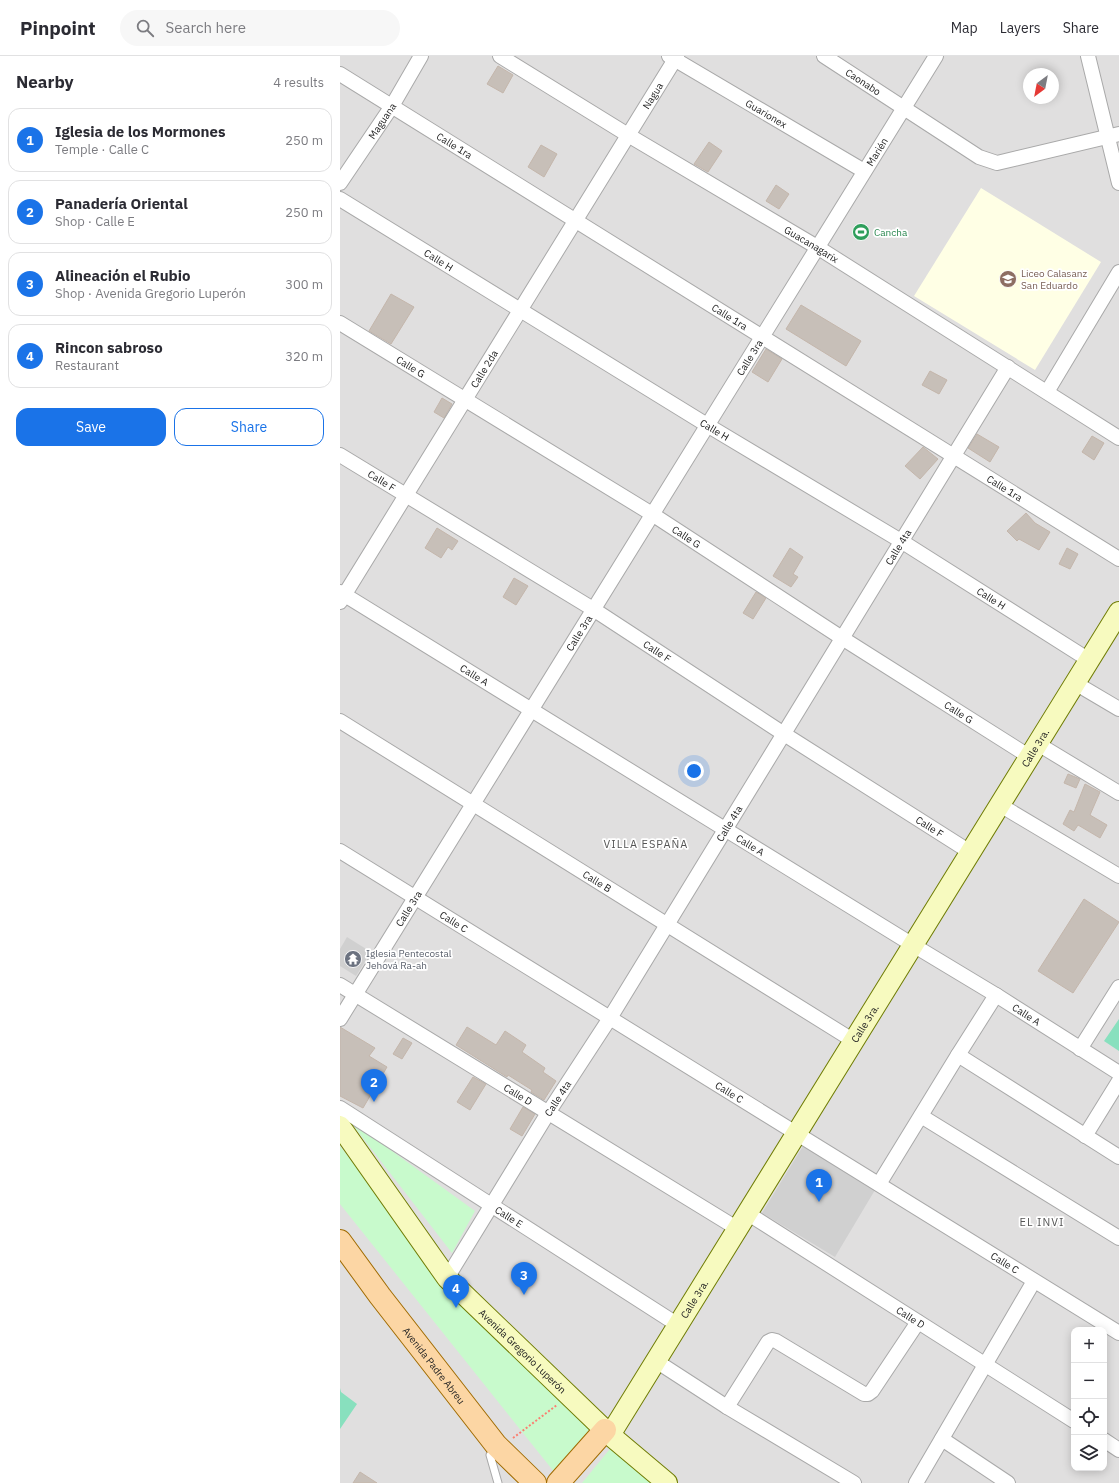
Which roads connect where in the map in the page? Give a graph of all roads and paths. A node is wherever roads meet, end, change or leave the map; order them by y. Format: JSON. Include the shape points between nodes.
{"nodes":[{"id":1,"x":421,"y":56,"type":"edge"},
{"id":2,"x":500,"y":56,"type":"edge"},
{"id":3,"x":824,"y":56,"type":"edge"},
{"id":4,"x":936,"y":56,"type":"edge"},
{"id":5,"x":1088,"y":56,"type":"edge"},
{"id":6,"x":673,"y":57,"type":"edge"},
{"id":7,"x":340,"y":74,"type":"edge"},
{"id":8,"x":392,"y":106,"type":"junction"},
{"id":9,"x":904,"y":108,"type":"junction"},
{"id":10,"x":628,"y":135,"type":"junction"},
{"id":11,"x":1114,"y":135,"type":"edge"},
{"id":12,"x":864,"y":171,"type":"junction"},
{"id":13,"x":340,"y":183,"type":"edge"},
{"id":14,"x":1119,"y":183,"type":"edge"},
{"id":15,"x":340,"y":199,"type":"edge"},
{"id":16,"x":576,"y":221,"type":"junction"},
{"id":17,"x":817,"y":247,"type":"junction"},
{"id":18,"x":1119,"y":272,"type":"edge"},
{"id":19,"x":520,"y":310,"type":"junction"},
{"id":20,"x":340,"y":323,"type":"edge"},
{"id":21,"x":762,"y":337,"type":"junction"},
{"id":22,"x":1008,"y":367,"type":"junction"},
{"id":23,"x":1047,"y":392,"type":"junction"},
{"id":24,"x":465,"y":400,"type":"junction"},
{"id":25,"x":707,"y":425,"type":"junction"},
{"id":26,"x":1119,"y":438,"type":"edge"},
{"id":27,"x":340,"y":455,"type":"edge"},
{"id":28,"x":953,"y":456,"type":"junction"},
{"id":29,"x":407,"y":496,"type":"junction"},
{"id":30,"x":652,"y":514,"type":"junction"},
{"id":31,"x":901,"y":541,"type":"junction"},
{"id":32,"x":1119,"y":559,"type":"edge"},
{"id":33,"x":342,"y":596,"type":"edge"},
{"id":34,"x":593,"y":609,"type":"junction"},
{"id":35,"x":1117,"y":619,"type":"edge"},
{"id":36,"x":842,"y":638,"type":"junction"},
{"id":37,"x":1090,"y":660,"type":"junction"},
{"id":38,"x":1075,"y":683,"type":"junction"},
{"id":39,"x":531,"y":709,"type":"junction"},
{"id":40,"x":1119,"y":709,"type":"edge"},
{"id":41,"x":340,"y":721,"type":"edge"},
{"id":42,"x":784,"y":734,"type":"junction"},
{"id":43,"x":1034,"y":750,"type":"junction"},
{"id":44,"x":1119,"y":793,"type":"edge"},
{"id":45,"x":473,"y":804,"type":"junction"},
{"id":46,"x":1000,"y":805,"type":"junction"},
{"id":47,"x":725,"y":829,"type":"junction"},
{"id":48,"x":340,"y":851,"type":"edge"},
{"id":49,"x":970,"y":852,"type":"junction"},
{"id":50,"x":1119,"y":876,"type":"edge"},
{"id":51,"x":415,"y":898,"type":"junction"},
{"id":52,"x":667,"y":924,"type":"junction"},
{"id":53,"x":913,"y":945,"type":"junction"},
{"id":54,"x":340,"y":984,"type":"edge"},
{"id":55,"x":1119,"y":987,"type":"edge"},
{"id":56,"x":355,"y":994,"type":"junction"},
{"id":57,"x":996,"y":995,"type":"junction"},
{"id":58,"x":610,"y":1018,"type":"junction"},
{"id":59,"x":340,"y":1019,"type":"edge"},
{"id":60,"x":854,"y":1041,"type":"junction"},
{"id":61,"x":1080,"y":1049,"type":"junction"},
{"id":62,"x":958,"y":1055,"type":"junction"},
{"id":63,"x":1119,"y":1073,"type":"edge"},
{"id":64,"x":1119,"y":1081,"type":"edge"},
{"id":65,"x":340,"y":1108,"type":"edge"},
{"id":66,"x":548,"y":1113,"type":"junction"},
{"id":67,"x":921,"y":1116,"type":"junction"},
{"id":68,"x":340,"y":1126,"type":"edge"},
{"id":69,"x":797,"y":1133,"type":"junction"},
{"id":70,"x":1085,"y":1136,"type":"junction"},
{"id":71,"x":1119,"y":1157,"type":"edge"},
{"id":72,"x":879,"y":1184,"type":"junction"},
{"id":73,"x":492,"y":1205,"type":"junction"},
{"id":74,"x":742,"y":1221,"type":"junction"},
{"id":75,"x":1119,"y":1238,"type":"edge"},
{"id":76,"x":340,"y":1241,"type":"edge"},
{"id":77,"x":448,"y":1278,"type":"junction"},
{"id":78,"x":1034,"y":1281,"type":"junction"},
{"id":79,"x":918,"y":1322,"type":"junction"},
{"id":80,"x":678,"y":1325,"type":"junction"},
{"id":81,"x":1119,"y":1333,"type":"edge"},
{"id":82,"x":656,"y":1361,"type":"junction"},
{"id":83,"x":986,"y":1365,"type":"junction"},
{"id":84,"x":568,"y":1394,"type":"junction"},
{"id":85,"x":727,"y":1407,"type":"junction"},
{"id":86,"x":1071,"y":1419,"type":"edge"},
{"id":87,"x":608,"y":1433,"type":"junction"},
{"id":88,"x":503,"y":1439,"type":"junction"},
{"id":89,"x":942,"y":1439,"type":"junction"},
{"id":90,"x":1107,"y":1442,"type":"edge"},
{"id":91,"x":1119,"y":1450,"type":"edge"},
{"id":92,"x":498,"y":1483,"type":"edge"},
{"id":93,"x":535,"y":1483,"type":"edge"},
{"id":94,"x":558,"y":1483,"type":"edge"},
{"id":95,"x":569,"y":1483,"type":"edge"},
{"id":96,"x":666,"y":1483,"type":"edge"},
{"id":97,"x":854,"y":1483,"type":"edge"},
{"id":98,"x":916,"y":1483,"type":"edge"},
{"id":99,"x":1008,"y":1483,"type":"edge"}],
"edges":[{"from":1,"to":8,"type":"street","name":"Maguana"},
{"from":2,"to":10,"type":"street","name":"Guacanagarix"},
{"from":3,"to":9,"type":"street","name":"Caonabo"},
{"from":4,"to":9,"type":"street","name":"Marién"},
{"from":5,"to":11,"type":"street"},
{"from":6,"to":10,"type":"street","name":"Nagua"},
{"from":6,"to":12,"type":"street","name":"Guarionex"},
{"from":7,"to":8,"type":"street","name":"Calle 1ra"},
{"from":8,"to":13,"type":"street","name":"Maguana"},
{"from":8,"to":16,"type":"street","name":"Calle 1ra"},
{"from":9,"to":11,"type":"street","name":"Caonabo","via":[[979,156],[997,163]]},
{"from":9,"to":12,"type":"street","name":"Marién"},
{"from":10,"to":16,"type":"street","name":"Calle 2da"},
{"from":10,"to":17,"type":"street","name":"Guacanagarix"},
{"from":11,"to":14,"type":"street"},
{"from":12,"to":17,"type":"street","name":"Marién"},
{"from":15,"to":19,"type":"street","name":"Calle H"},
{"from":16,"to":19,"type":"street","name":"Calle 2da"},
{"from":16,"to":21,"type":"street","name":"Calle 1ra"},
{"from":17,"to":21,"type":"street","name":"Calle 3ra"},
{"from":17,"to":22,"type":"street","name":"Guacanagarix"},
{"from":18,"to":23,"type":"street"},
{"from":19,"to":24,"type":"street","name":"Calle 2da"},
{"from":19,"to":25,"type":"street","name":"Calle H"},
{"from":20,"to":24,"type":"street","name":"Calle G"},
{"from":21,"to":25,"type":"street","name":"Calle 3ra"},
{"from":21,"to":28,"type":"street","name":"Calle 1ra"},
{"from":22,"to":23,"type":"street","name":"Guacanagarix"},
{"from":22,"to":28,"type":"street","name":"Calle 4ta"},
{"from":23,"to":26,"type":"street","name":"Guacanagarix"},
{"from":24,"to":29,"type":"street","name":"Calle 2da"},
{"from":24,"to":30,"type":"street","name":"Calle G"},
{"from":25,"to":30,"type":"street","name":"Calle 3ra"},
{"from":25,"to":31,"type":"street","name":"Calle H"},
{"from":27,"to":29,"type":"street","name":"Calle F"},
{"from":28,"to":31,"type":"street","name":"Calle 4ta"},
{"from":28,"to":32,"type":"street","name":"Calle 1ra"},
{"from":29,"to":33,"type":"street","name":"Calle 2da"},
{"from":29,"to":34,"type":"street","name":"Calle F"},
{"from":30,"to":34,"type":"street","name":"Calle 3ra"},
{"from":30,"to":36,"type":"street","name":"Calle G"},
{"from":31,"to":36,"type":"street","name":"Calle 4ta"},
{"from":31,"to":37,"type":"street","name":"Calle H"},
{"from":33,"to":39,"type":"street","name":"Calle A"},
{"from":34,"to":39,"type":"street","name":"Calle 3ra"},
{"from":34,"to":42,"type":"street","name":"Calle F"},
{"from":35,"to":37,"type":"main road","name":"Calle 3ra."},
{"from":36,"to":42,"type":"street","name":"Calle 4ta"},
{"from":36,"to":43,"type":"street","name":"Calle G"},
{"from":37,"to":38,"type":"main road","name":"Calle 3ra."},
{"from":38,"to":40,"type":"street"},
{"from":38,"to":43,"type":"main road","name":"Calle 3ra."},
{"from":39,"to":45,"type":"street","name":"Calle 3ra"},
{"from":39,"to":47,"type":"street","name":"Calle A"},
{"from":41,"to":45,"type":"street","name":"Calle B"},
{"from":42,"to":47,"type":"street","name":"Calle 4ta"},
{"from":42,"to":49,"type":"street","name":"Calle F"},
{"from":43,"to":44,"type":"street","name":"Calle G"},
{"from":43,"to":46,"type":"main road","name":"Calle 3ra."},
{"from":45,"to":51,"type":"street","name":"Calle 3ra"},
{"from":45,"to":52,"type":"street","name":"Calle B"},
{"from":46,"to":49,"type":"main road","name":"Calle 3ra."},
{"from":46,"to":50,"type":"street"},
{"from":47,"to":52,"type":"street","name":"Calle 4ta"},
{"from":47,"to":53,"type":"street","name":"Calle A"},
{"from":48,"to":51,"type":"street","name":"Calle C"},
{"from":49,"to":53,"type":"main road","name":"Calle 3ra."},
{"from":51,"to":56,"type":"street","name":"Calle 3ra"},
{"from":51,"to":58,"type":"street","name":"Calle C"},
{"from":52,"to":58,"type":"street","name":"Calle 4ta"},
{"from":52,"to":60,"type":"street","name":"Calle B"},
{"from":53,"to":57,"type":"street","name":"Calle A"},
{"from":53,"to":60,"type":"main road","name":"Calle 3ra."},
{"from":54,"to":56,"type":"street","name":"Calle D"},
{"from":55,"to":61,"type":"street"},
{"from":56,"to":59,"type":"street","name":"Calle 3ra"},
{"from":56,"to":66,"type":"street","name":"Calle D"},
{"from":57,"to":61,"type":"street","name":"Calle A"},
{"from":57,"to":62,"type":"street"},
{"from":58,"to":66,"type":"street","name":"Calle 4ta"},
{"from":58,"to":69,"type":"street","name":"Calle C"},
{"from":60,"to":69,"type":"main road","name":"Calle 3ra."},
{"from":61,"to":63,"type":"street","name":"Calle A"},
{"from":62,"to":67,"type":"street"},
{"from":62,"to":70,"type":"street"},
{"from":64,"to":70,"type":"street"},
{"from":65,"to":73,"type":"street","name":"Calle E"},
{"from":66,"to":73,"type":"street","name":"Calle 4ta"},
{"from":66,"to":74,"type":"street","name":"Calle D"},
{"from":67,"to":72,"type":"street"},
{"from":67,"to":75,"type":"street"},
{"from":68,"to":77,"type":"main road","name":"Avenida Gregorio Luperón"},
{"from":69,"to":72,"type":"street","name":"Calle C"},
{"from":69,"to":74,"type":"main road","name":"Calle 3ra."},
{"from":70,"to":71,"type":"street"},
{"from":72,"to":78,"type":"street","name":"Calle C"},
{"from":73,"to":77,"type":"street","name":"Calle 4ta"},
{"from":73,"to":80,"type":"street","name":"Calle E"},
{"from":74,"to":79,"type":"street","name":"Calle D"},
{"from":74,"to":80,"type":"main road","name":"Calle 3ra."},
{"from":76,"to":88,"type":"main road","name":"Avenida Padre Abreu","via":[[380,1296]]},
{"from":77,"to":84,"type":"main road","name":"Avenida Gregorio Luperón"},
{"from":78,"to":81,"type":"street","name":"Calle C"},
{"from":78,"to":83,"type":"street"},
{"from":79,"to":83,"type":"street","name":"Calle D"},
{"from":79,"to":85,"type":"street","via":[[868,1394],[772,1340],[768,1342]]},
{"from":80,"to":82,"type":"main road","name":"Calle 3ra."},
{"from":82,"to":85,"type":"street"},
{"from":82,"to":87,"type":"main road","name":"Calle 3ra."},
{"from":83,"to":86,"type":"street","name":"Calle D"},
{"from":83,"to":89,"type":"street"},
{"from":84,"to":87,"type":"main road","name":"Avenida Gregorio Luperón"},
{"from":84,"to":88,"type":"path","via":[[559,1404],[514,1438]]},
{"from":85,"to":97,"type":"street"},
{"from":87,"to":94,"type":"main road"},
{"from":87,"to":95,"type":"main road"},
{"from":87,"to":96,"type":"main road","name":"Avenida Gregorio Luperón"},
{"from":88,"to":92,"type":"lane","via":[[490,1456]]},
{"from":88,"to":93,"type":"main road","name":"Avenida Padre Abreu"},
{"from":89,"to":98,"type":"street"},
{"from":89,"to":99,"type":"street"},
{"from":90,"to":91,"type":"street"}]}
